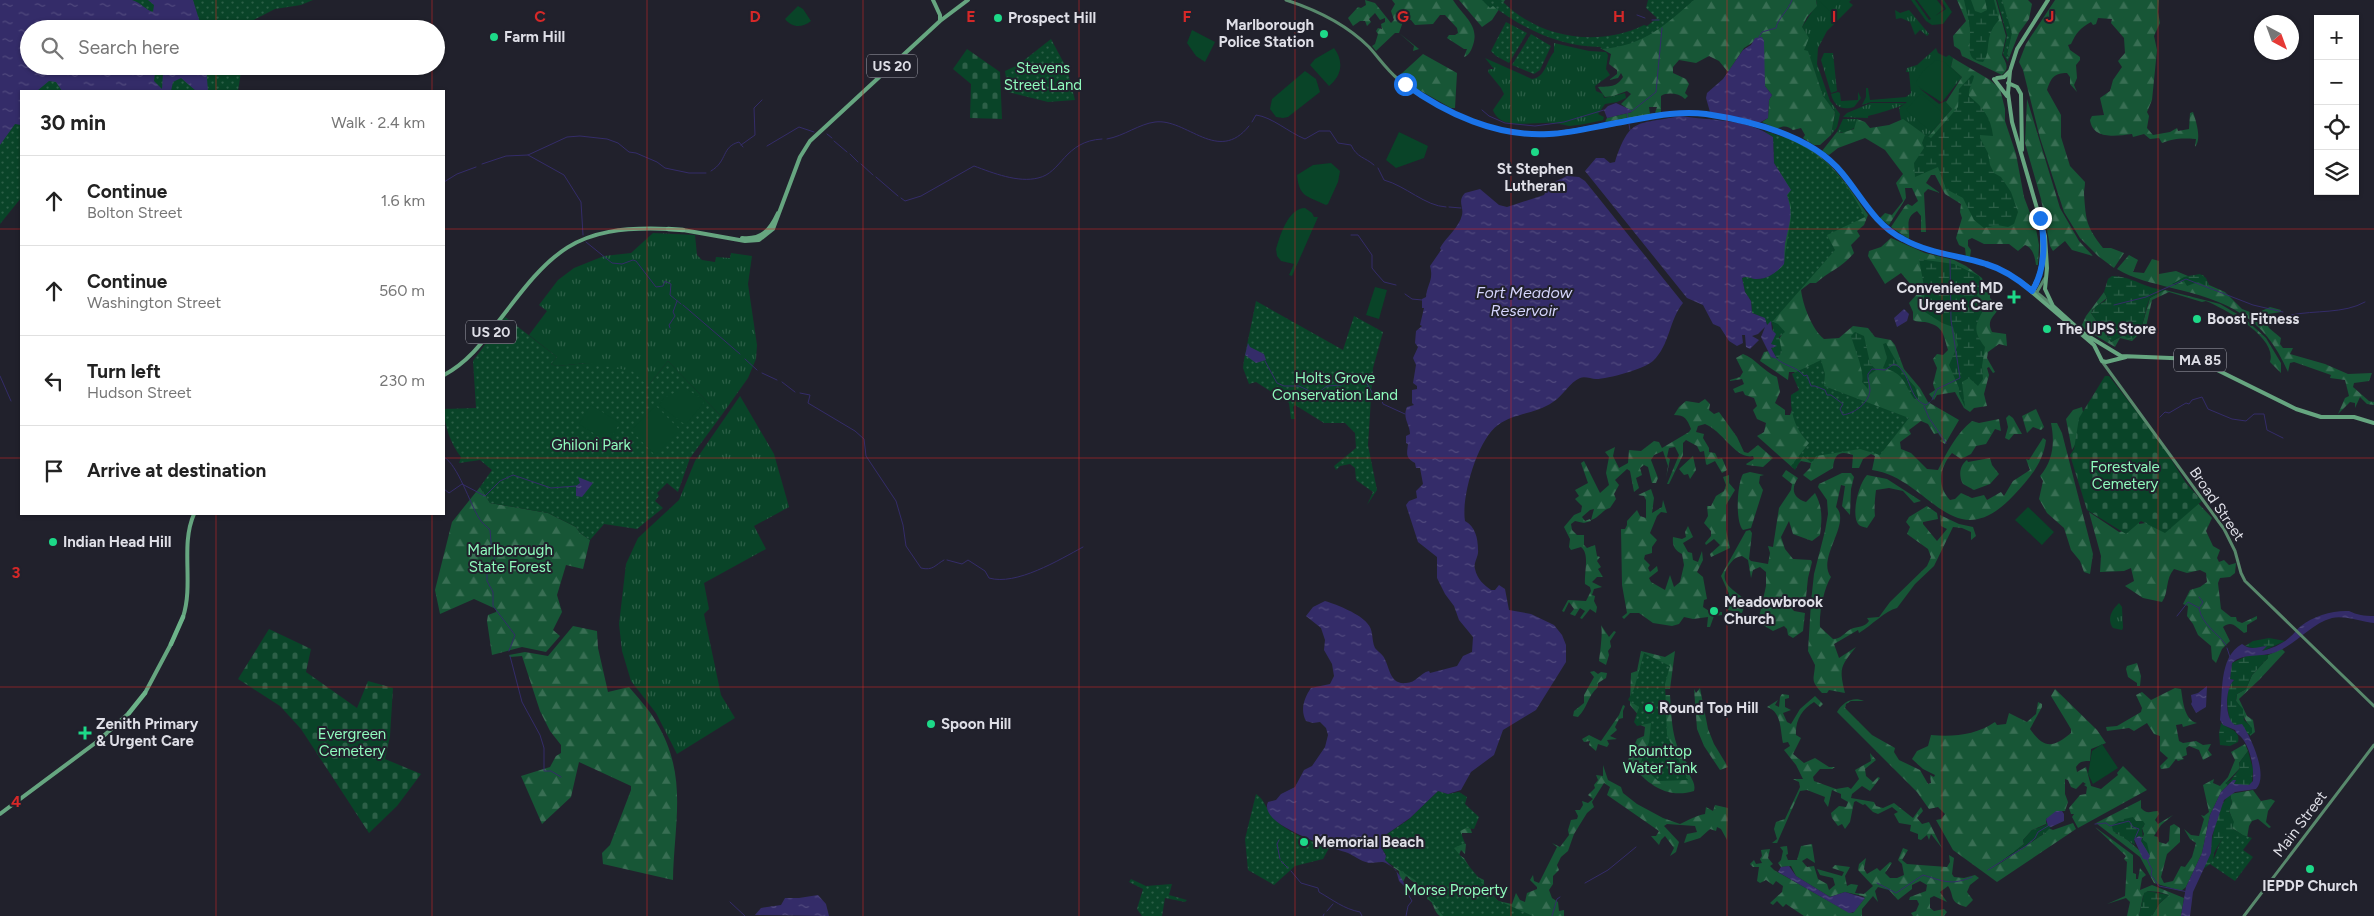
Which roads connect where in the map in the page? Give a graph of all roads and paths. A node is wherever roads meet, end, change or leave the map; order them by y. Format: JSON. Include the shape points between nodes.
{"nodes":[{"id":1,"x":933,"y":0,"type":"edge"},
{"id":2,"x":968,"y":0,"type":"edge"},
{"id":3,"x":1286,"y":0,"type":"edge"},
{"id":4,"x":2048,"y":0,"type":"edge"},
{"id":5,"x":940,"y":21,"type":"junction"},
{"id":6,"x":2010,"y":71,"type":"junction"},
{"id":7,"x":2008,"y":83,"type":"junction"},
{"id":8,"x":2008,"y":98,"type":"junction"},
{"id":9,"x":2024,"y":162,"type":"junction"},
{"id":10,"x":2042,"y":228,"type":"junction"},
{"id":11,"x":668,"y":229,"type":"joint"},
{"id":12,"x":683,"y":230,"type":"joint"},
{"id":13,"x":2046,"y":275,"type":"junction"},
{"id":14,"x":2032,"y":291,"type":"junction"},
{"id":15,"x":2035,"y":294,"type":"junction"},
{"id":16,"x":2053,"y":306,"type":"junction"},
{"id":17,"x":2105,"y":346,"type":"junction"},
{"id":18,"x":2113,"y":350,"type":"junction"},
{"id":19,"x":2098,"y":353,"type":"junction"},
{"id":20,"x":2126,"y":357,"type":"junction"},
{"id":21,"x":2100,"y":360,"type":"junction"},
{"id":22,"x":2110,"y":361,"type":"junction"},
{"id":23,"x":2108,"y":371,"type":"junction"},
{"id":24,"x":445,"y":374,"type":"edge"},
{"id":25,"x":2374,"y":423,"type":"edge"},
{"id":26,"x":194,"y":515,"type":"edge"},
{"id":27,"x":183,"y":617,"type":"joint"},
{"id":28,"x":171,"y":644,"type":"joint"},
{"id":29,"x":145,"y":693,"type":"joint"},
{"id":30,"x":2374,"y":706,"type":"edge"},
{"id":31,"x":129,"y":713,"type":"joint"},
{"id":32,"x":2374,"y":745,"type":"edge"},
{"id":33,"x":0,"y":814,"type":"edge"},
{"id":34,"x":2244,"y":916,"type":"edge"}],
"edges":[{"from":1,"to":5,"type":"main road"},
{"from":2,"to":5,"type":"main road"},
{"from":3,"to":14,"type":"main road","via":[[1312,8],[1334,20],[1365,44],[1408,87],[1481,124],[1513,132],[1541,134],[1696,113],[1776,131],[1809,145],[1840,171],[1869,211],[1904,240],[1939,254],[1998,269]]},
{"from":4,"to":6,"type":"main road","via":[[2019,46]]},
{"from":5,"to":12,"type":"main road","number":"US 20","via":[[808,143],[770,231],[758,237],[732,238]]},
{"from":6,"to":7,"type":"main road"},
{"from":6,"to":8,"type":"main road","via":[[1996,79]]},
{"from":7,"to":8,"type":"main road"},
{"from":7,"to":9,"type":"main road","via":[[2018,88],[2021,94]]},
{"from":8,"to":9,"type":"main road"},
{"from":9,"to":10,"type":"main road"},
{"from":10,"to":13,"type":"main road"},
{"from":10,"to":14,"type":"main road","via":[[2042,268]]},
{"from":11,"to":12,"type":"highway","number":"US 20"},
{"from":11,"to":24,"type":"main road","number":"US 20","via":[[604,233],[556,253],[528,282],[471,356]]},
{"from":13,"to":15,"type":"main road"},
{"from":13,"to":16,"type":"main road","via":[[2046,292]]},
{"from":14,"to":15,"type":"main road","number":"MA 85"},
{"from":15,"to":16,"type":"main road","number":"MA 85"},
{"from":15,"to":19,"type":"main road","number":"MA 85","via":[[2094,345]]},
{"from":16,"to":17,"type":"main road","number":"MA 85","via":[[2083,333]]},
{"from":17,"to":18,"type":"main road","number":"MA 85"},
{"from":17,"to":19,"type":"main road"},
{"from":18,"to":20,"type":"main road","number":"MA 85"},
{"from":18,"to":22,"type":"main road"},
{"from":19,"to":21,"type":"main road","number":"MA 85"},
{"from":20,"to":22,"type":"main road","number":"MA 85"},
{"from":20,"to":25,"type":"main road","number":"MA 85","via":[[2195,359],[2296,410],[2321,417],[2354,417]]},
{"from":21,"to":22,"type":"main road","number":"MA 85"},
{"from":21,"to":23,"type":"main road","name":"Broad Street"},
{"from":22,"to":23,"type":"main road"},
{"from":23,"to":30,"type":"main road","name":"Broad Street","via":[[2224,529],[2244,578]]},
{"from":26,"to":27,"type":"main road","via":[[188,535],[188,597]]},
{"from":27,"to":28,"type":"highway"},
{"from":28,"to":29,"type":"main road"},
{"from":29,"to":31,"type":"highway"},
{"from":31,"to":33,"type":"main road","via":[[104,736]]},
{"from":32,"to":34,"type":"main road","name":"Main Street"}]}
